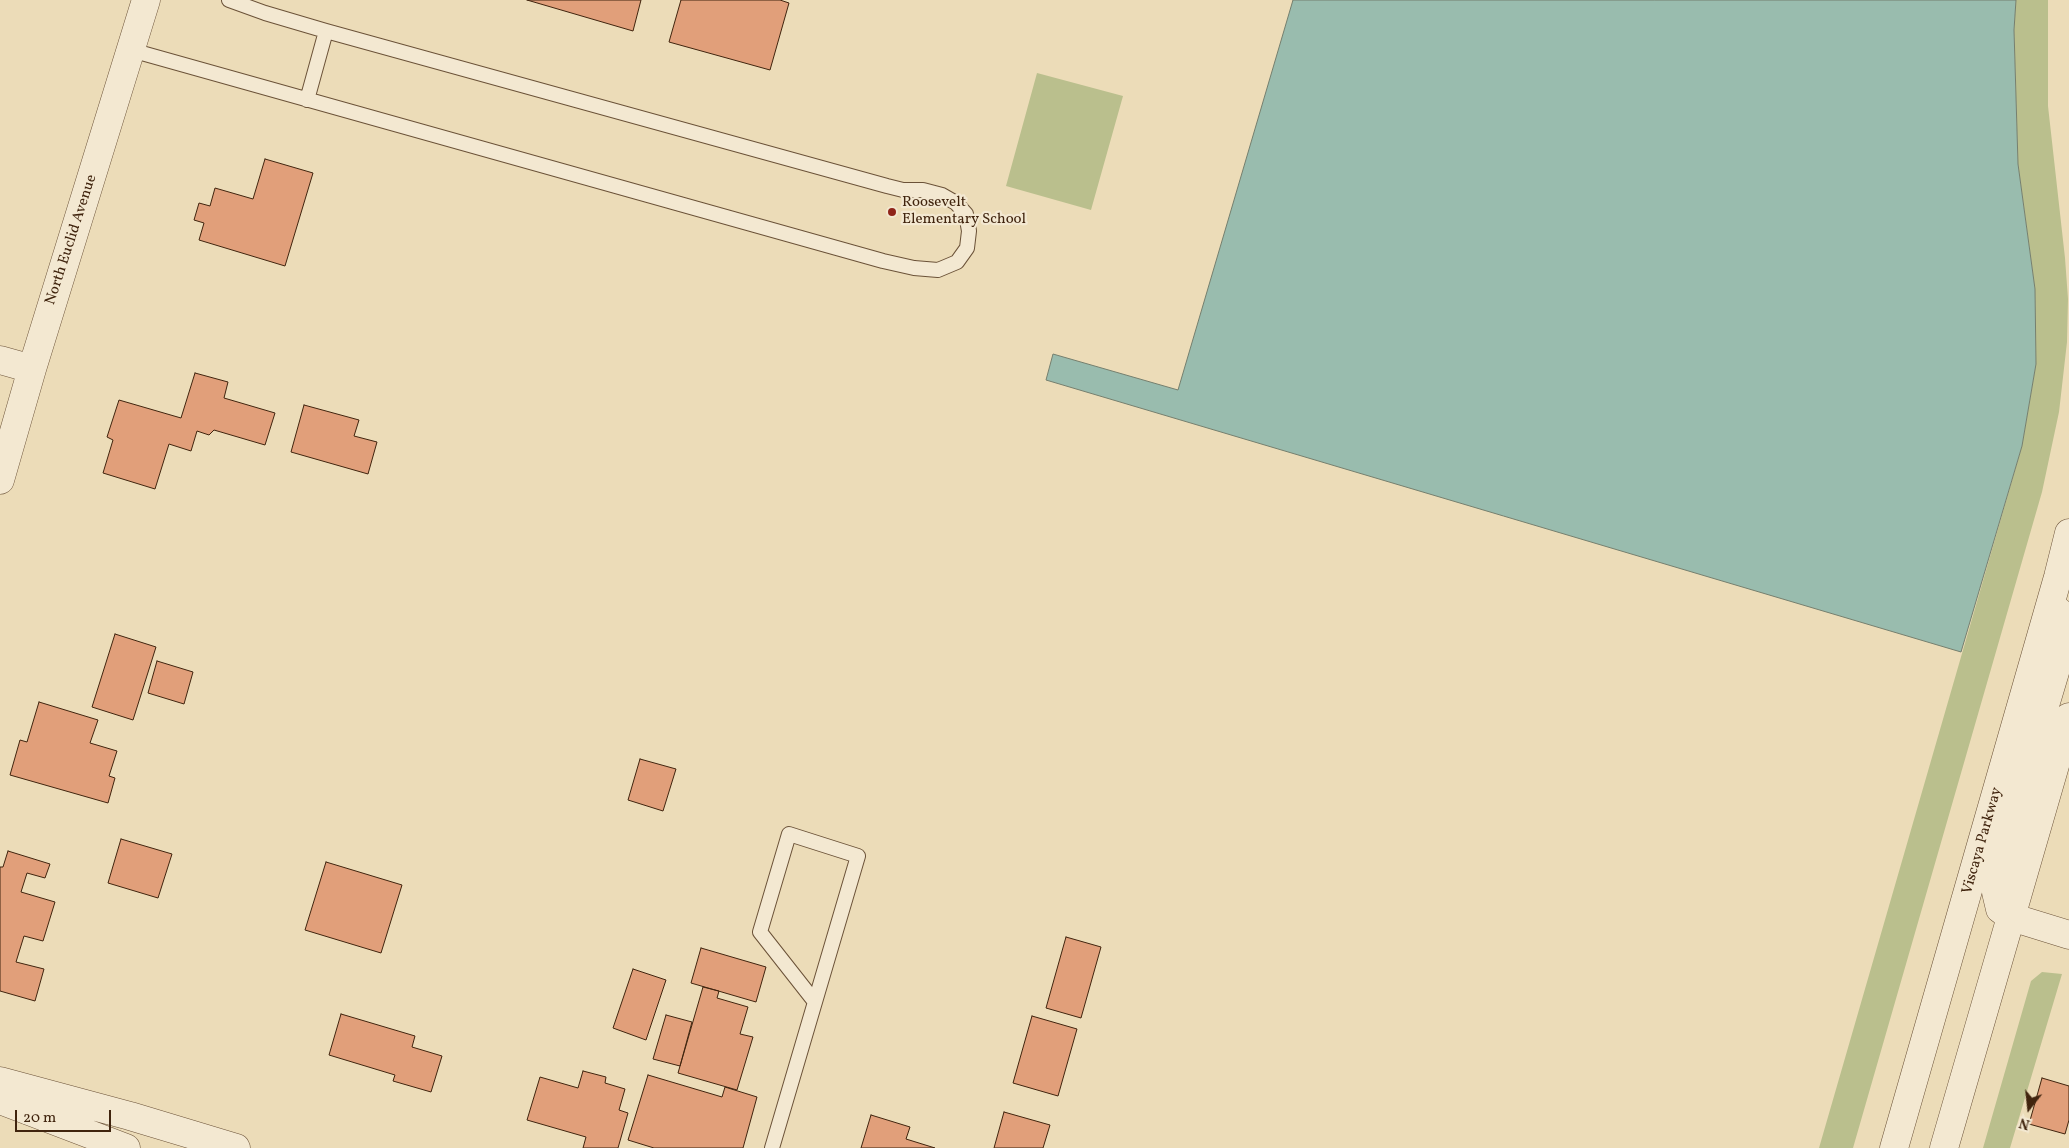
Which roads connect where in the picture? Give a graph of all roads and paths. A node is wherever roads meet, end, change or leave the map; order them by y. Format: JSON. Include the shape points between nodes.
{"nodes":[{"id":1,"x":146,"y":0,"type":"edge"},
{"id":2,"x":230,"y":0,"type":"edge"},
{"id":3,"x":326,"y":31,"type":"junction"},
{"id":4,"x":131,"y":50,"type":"junction"},
{"id":5,"x":307,"y":100,"type":"junction"},
{"id":6,"x":0,"y":360,"type":"edge"},
{"id":7,"x":32,"y":370,"type":"junction"},
{"id":8,"x":0,"y":480,"type":"edge"},
{"id":9,"x":2069,"y":533,"type":"edge"},
{"id":10,"x":2058,"y":577,"type":"junction"},
{"id":11,"x":2069,"y":716,"type":"edge"},
{"id":12,"x":2011,"y":917,"type":"junction"},
{"id":13,"x":2069,"y":935,"type":"edge"},
{"id":14,"x":816,"y":1002,"type":"junction"},
{"id":15,"x":0,"y":1081,"type":"edge"},
{"id":16,"x":0,"y":1100,"type":"edge"},
{"id":17,"x":126,"y":1148,"type":"edge"},
{"id":18,"x":236,"y":1148,"type":"edge"},
{"id":19,"x":772,"y":1148,"type":"edge"},
{"id":20,"x":1894,"y":1148,"type":"edge"},
{"id":21,"x":1944,"y":1148,"type":"edge"}],
"edges":[{"from":1,"to":4,"type":"street","name":"North Euclid Avenue"},
{"from":2,"to":3,"type":"lane"},
{"from":3,"to":5,"type":"lane"},
{"from":3,"to":5,"type":"lane","via":[[877,183],[942,195],[966,214],[967,248],[957,262],[938,270],[914,268]]},
{"from":4,"to":5,"type":"lane"},
{"from":4,"to":7,"type":"street","name":"North Euclid Avenue"},
{"from":6,"to":7,"type":"street"},
{"from":7,"to":8,"type":"street","name":"North Euclid Avenue"},
{"from":9,"to":10,"type":"street","name":"Viscaya Parkway"},
{"from":10,"to":12,"type":"street","via":[[2058,662],[1996,869],[2000,909]]},
{"from":10,"to":20,"type":"street","name":"Viscaya Parkway"},
{"from":11,"to":12,"type":"street"},
{"from":12,"to":13,"type":"street"},
{"from":12,"to":21,"type":"street"},
{"from":14,"to":14,"type":"lane","via":[[858,856],[789,834],[760,932]]},
{"from":14,"to":19,"type":"lane"},
{"from":15,"to":18,"type":"street"},
{"from":16,"to":17,"type":"street"}]}
